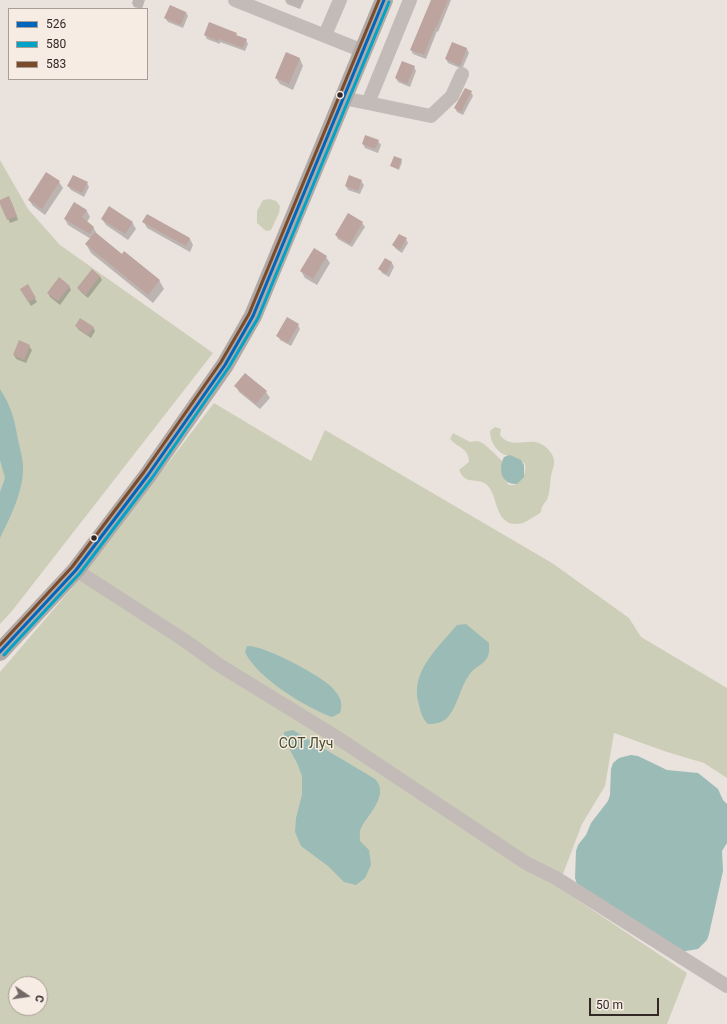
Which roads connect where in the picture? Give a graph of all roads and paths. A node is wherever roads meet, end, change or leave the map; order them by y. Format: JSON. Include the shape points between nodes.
{"nodes":[{"id":1,"x":235,"y":0,"type":"edge"},
{"id":2,"x":340,"y":0,"type":"edge"},
{"id":3,"x":384,"y":0,"type":"edge"},
{"id":4,"x":410,"y":0,"type":"edge"},
{"id":5,"x":325,"y":35,"type":"junction"},
{"id":6,"x":363,"y":51,"type":"junction"},
{"id":7,"x":462,"y":74,"type":"dead end"},
{"id":8,"x":343,"y":98,"type":"junction"},
{"id":9,"x":368,"y":103,"type":"junction"},
{"id":10,"x":76,"y":570,"type":"junction"},
{"id":11,"x":0,"y":652,"type":"edge"},
{"id":12,"x":727,"y":986,"type":"edge"}],
"edges":[{"from":1,"to":5,"type":"street"},
{"from":2,"to":5,"type":"street"},
{"from":3,"to":6,"type":"main road"},
{"from":4,"to":9,"type":"street"},
{"from":5,"to":6,"type":"street"},
{"from":6,"to":8,"type":"main road"},
{"from":7,"to":9,"type":"street","via":[[452,96],[431,116]]},
{"from":8,"to":9,"type":"street"},
{"from":8,"to":10,"type":"main road","via":[[253,316],[240,341],[148,475]]},
{"from":10,"to":11,"type":"main road"},
{"from":10,"to":12,"type":"street","via":[[219,665],[341,740],[526,863],[556,878]]}]}
